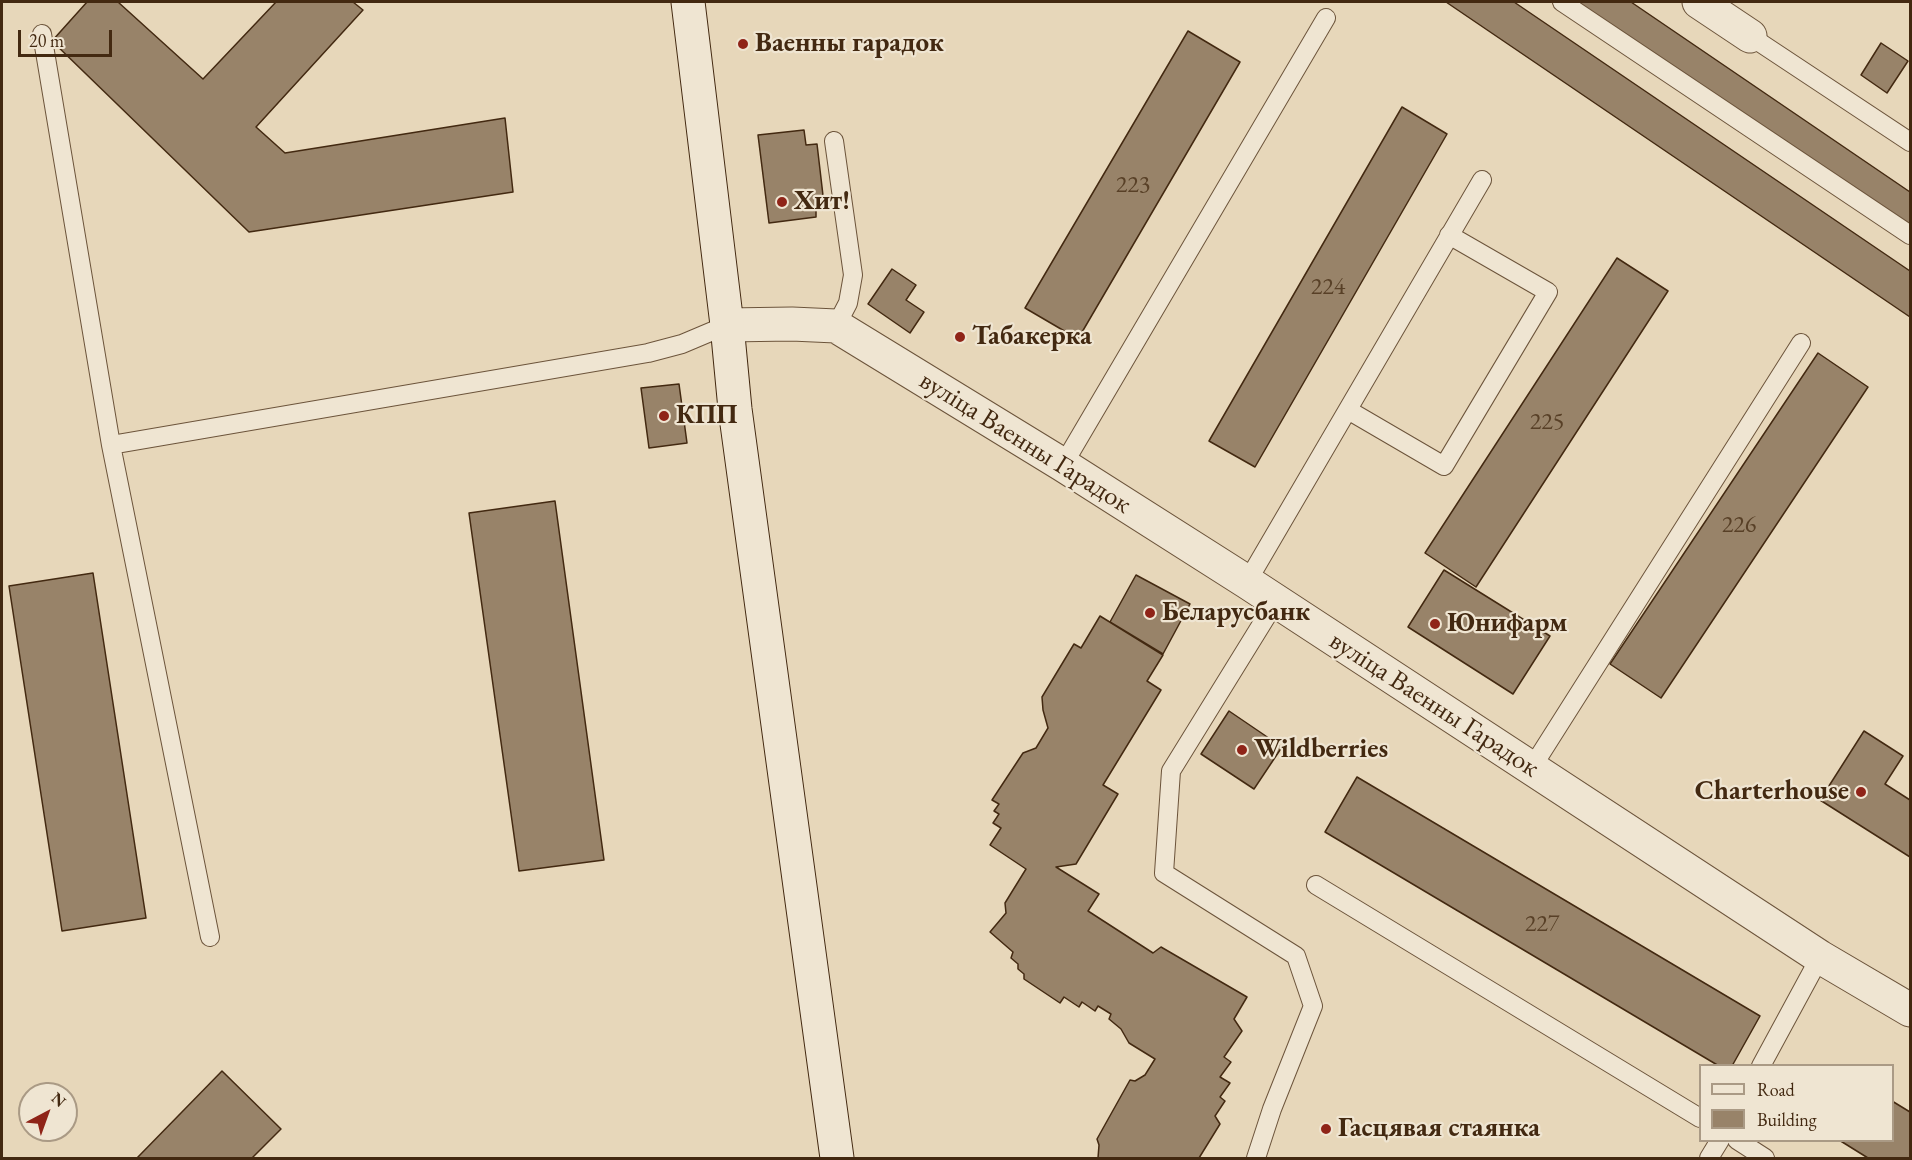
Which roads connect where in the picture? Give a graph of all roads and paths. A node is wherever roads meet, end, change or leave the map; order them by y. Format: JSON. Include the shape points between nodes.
{"nodes":[{"id":1,"x":688,"y":2,"type":"edge"},
{"id":2,"x":1562,"y":2,"type":"edge"},
{"id":3,"x":1699,"y":2,"type":"edge"},
{"id":4,"x":1326,"y":18,"type":"dead end"},
{"id":5,"x":42,"y":34,"type":"dead end"},
{"id":6,"x":1750,"y":36,"type":"joint"},
{"id":7,"x":834,"y":141,"type":"dead end"},
{"id":8,"x":1911,"y":142,"type":"edge"},
{"id":9,"x":1482,"y":180,"type":"dead end"},
{"id":10,"x":1449,"y":235,"type":"junction"},
{"id":11,"x":1911,"y":235,"type":"edge"},
{"id":12,"x":727,"y":325,"type":"junction"},
{"id":13,"x":836,"y":326,"type":"junction"},
{"id":14,"x":1801,"y":343,"type":"dead end"},
{"id":15,"x":1348,"y":410,"type":"junction"},
{"id":16,"x":111,"y":445,"type":"junction"},
{"id":17,"x":1063,"y":465,"type":"junction"},
{"id":18,"x":1247,"y":582,"type":"junction"},
{"id":19,"x":1276,"y":602,"type":"junction"},
{"id":20,"x":1532,"y":769,"type":"junction"},
{"id":21,"x":1316,"y":885,"type":"dead end"},
{"id":22,"x":210,"y":937,"type":"dead end"},
{"id":23,"x":1820,"y":957,"type":"junction"},
{"id":24,"x":1911,"y":1010,"type":"edge"},
{"id":25,"x":1762,"y":1064,"type":"edge"},
{"id":26,"x":1699,"y":1117,"type":"edge"},
{"id":27,"x":1719,"y":1142,"type":"edge"},
{"id":28,"x":1740,"y":1142,"type":"edge"},
{"id":29,"x":837,"y":1158,"type":"edge"},
{"id":30,"x":1256,"y":1158,"type":"edge"},
{"id":31,"x":1709,"y":1158,"type":"edge"},
{"id":32,"x":1765,"y":1158,"type":"edge"}],
"edges":[{"from":1,"to":12,"type":"street"},
{"from":2,"to":11,"type":"lane"},
{"from":3,"to":6,"type":"street"},
{"from":4,"to":17,"type":"lane"},
{"from":5,"to":16,"type":"lane"},
{"from":6,"to":8,"type":"lane"},
{"from":7,"to":13,"type":"lane","via":[[853,275],[848,303]]},
{"from":9,"to":10,"type":"lane"},
{"from":10,"to":15,"type":"lane"},
{"from":10,"to":15,"type":"lane","via":[[1548,292],[1444,466]]},
{"from":12,"to":13,"type":"street","name":"вуліца Ваенны Гарадок"},
{"from":12,"to":16,"type":"lane","via":[[682,344],[648,352]]},
{"from":12,"to":29,"type":"street"},
{"from":13,"to":17,"type":"street","name":"вуліца Ваенны Гарадок"},
{"from":14,"to":20,"type":"lane"},
{"from":15,"to":18,"type":"lane"},
{"from":16,"to":22,"type":"lane"},
{"from":17,"to":18,"type":"street","name":"вуліца Ваенны Гарадок"},
{"from":18,"to":19,"type":"street","name":"вуліца Ваенны Гарадок"},
{"from":19,"to":20,"type":"street","name":"вуліца Ваенны Гарадок"},
{"from":19,"to":30,"type":"lane","via":[[1171,771],[1164,873],[1296,956],[1313,1006]]},
{"from":20,"to":23,"type":"street","name":"вуліца Ваенны Гарадок"},
{"from":21,"to":26,"type":"lane"},
{"from":23,"to":24,"type":"street","name":"вуліца Ваенны Гарадок"},
{"from":23,"to":25,"type":"lane"},
{"from":27,"to":31,"type":"lane"},
{"from":28,"to":32,"type":"lane"}]}
